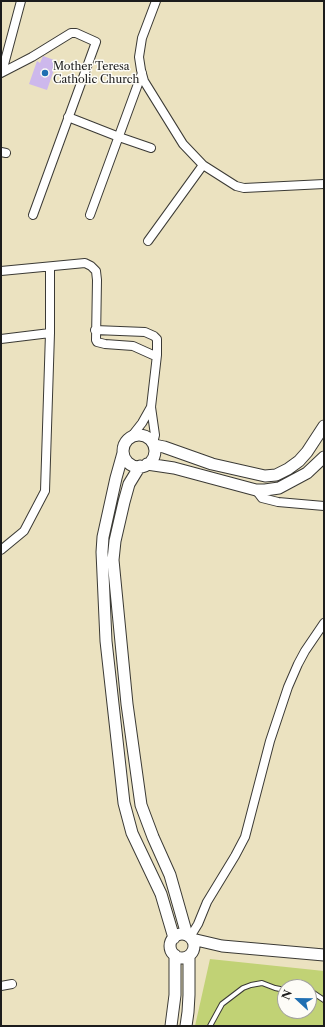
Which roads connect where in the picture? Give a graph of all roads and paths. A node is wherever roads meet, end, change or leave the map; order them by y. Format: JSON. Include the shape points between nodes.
{"nodes":[{"id":1,"x":21,"y":1,"type":"edge"},
{"id":2,"x":156,"y":1,"type":"edge"},
{"id":3,"x":2,"y":73,"type":"edge"},
{"id":4,"x":142,"y":73,"type":"junction"},
{"id":5,"x":68,"y":117,"type":"junction"},
{"id":6,"x":119,"y":138,"type":"junction"},
{"id":7,"x":151,"y":148,"type":"dead end"},
{"id":8,"x":203,"y":165,"type":"junction"},
{"id":9,"x":324,"y":184,"type":"edge"},
{"id":10,"x":33,"y":215,"type":"dead end"},
{"id":11,"x":90,"y":215,"type":"dead end"},
{"id":12,"x":148,"y":241,"type":"dead end"},
{"id":13,"x":50,"y":267,"type":"junction"},
{"id":14,"x":1,"y":271,"type":"edge"},
{"id":15,"x":96,"y":330,"type":"junction"},
{"id":16,"x":50,"y":334,"type":"junction"},
{"id":17,"x":1,"y":339,"type":"edge"},
{"id":18,"x":157,"y":355,"type":"junction"},
{"id":19,"x":151,"y":407,"type":"junction"},
{"id":20,"x":324,"y":426,"type":"edge"},
{"id":21,"x":131,"y":437,"type":"junction"},
{"id":22,"x":153,"y":444,"type":"junction"},
{"id":23,"x":123,"y":453,"type":"junction"},
{"id":24,"x":324,"y":457,"type":"edge"},
{"id":25,"x":144,"y":465,"type":"junction"},
{"id":26,"x":256,"y":490,"type":"junction"},
{"id":27,"x":324,"y":506,"type":"edge"},
{"id":28,"x":1,"y":550,"type":"edge"},
{"id":29,"x":324,"y":623,"type":"edge"},
{"id":30,"x":189,"y":937,"type":"junction"},
{"id":31,"x":174,"y":938,"type":"junction"},
{"id":32,"x":222,"y":946,"type":"junction"},
{"id":33,"x":175,"y":955,"type":"junction"},
{"id":34,"x":190,"y":955,"type":"junction"},
{"id":35,"x":324,"y":955,"type":"edge"},
{"id":36,"x":12,"y":984,"type":"dead end"},
{"id":37,"x":1,"y":986,"type":"edge"},
{"id":38,"x":277,"y":988,"type":"edge"},
{"id":39,"x":170,"y":1026,"type":"edge"},
{"id":40,"x":186,"y":1026,"type":"edge"},
{"id":41,"x":210,"y":1026,"type":"edge"}],
"edges":[{"from":1,"to":3,"type":"street"},
{"from":2,"to":4,"type":"street","via":[[142,38],[139,57]]},
{"from":3,"to":5,"type":"street","via":[[71,33],[96,42]]},
{"from":4,"to":6,"type":"street"},
{"from":4,"to":8,"type":"street","via":[[144,81],[183,144]]},
{"from":5,"to":6,"type":"street"},
{"from":5,"to":10,"type":"street"},
{"from":6,"to":7,"type":"street"},
{"from":6,"to":11,"type":"street"},
{"from":8,"to":9,"type":"street","via":[[236,186],[244,188]]},
{"from":8,"to":12,"type":"street"},
{"from":13,"to":14,"type":"street"},
{"from":13,"to":15,"type":"street","via":[[85,263],[96,271]]},
{"from":13,"to":16,"type":"street"},
{"from":15,"to":18,"type":"street","via":[[96,340],[101,343],[133,346]]},
{"from":15,"to":18,"type":"street","via":[[151,334],[157,339]]},
{"from":16,"to":17,"type":"street"},
{"from":16,"to":28,"type":"street","via":[[45,490],[24,531]]},
{"from":18,"to":19,"type":"street"},
{"from":19,"to":21,"type":"street"},
{"from":19,"to":22,"type":"street","via":[[155,435]]},
{"from":20,"to":22,"type":"street","via":[[308,452],[288,469],[276,475],[265,476],[212,464]]},
{"from":21,"to":22,"type":"street","via":[[143,435]]},
{"from":21,"to":23,"type":"street","via":[[124,444]]},
{"from":22,"to":25,"type":"street","via":[[153,457]]},
{"from":23,"to":25,"type":"street","via":[[129,463]]},
{"from":23,"to":31,"type":"street","via":[[103,537],[107,649],[124,804],[132,833],[160,894]]},
{"from":24,"to":26,"type":"street","via":[[307,473],[280,488]]},
{"from":25,"to":26,"type":"street","via":[[174,468]]},
{"from":25,"to":30,"type":"street","via":[[129,484],[113,560],[127,704],[141,805],[170,876]]},
{"from":26,"to":27,"type":"street","via":[[262,498],[278,502]]},
{"from":29,"to":30,"type":"street","via":[[305,651],[288,687],[270,741],[245,837]]},
{"from":30,"to":31,"type":"street","via":[[180,934]]},
{"from":30,"to":32,"type":"street"},
{"from":30,"to":34,"type":"street","via":[[194,947]]},
{"from":31,"to":33,"type":"street","via":[[171,947]]},
{"from":32,"to":34,"type":"street"},
{"from":32,"to":35,"type":"street"},
{"from":33,"to":34,"type":"street","via":[[182,958]]},
{"from":33,"to":39,"type":"street","via":[[175,995]]},
{"from":34,"to":40,"type":"street"},
{"from":36,"to":37,"type":"street"},
{"from":38,"to":41,"type":"lane","via":[[262,983],[243,988],[222,1004]]}]}
